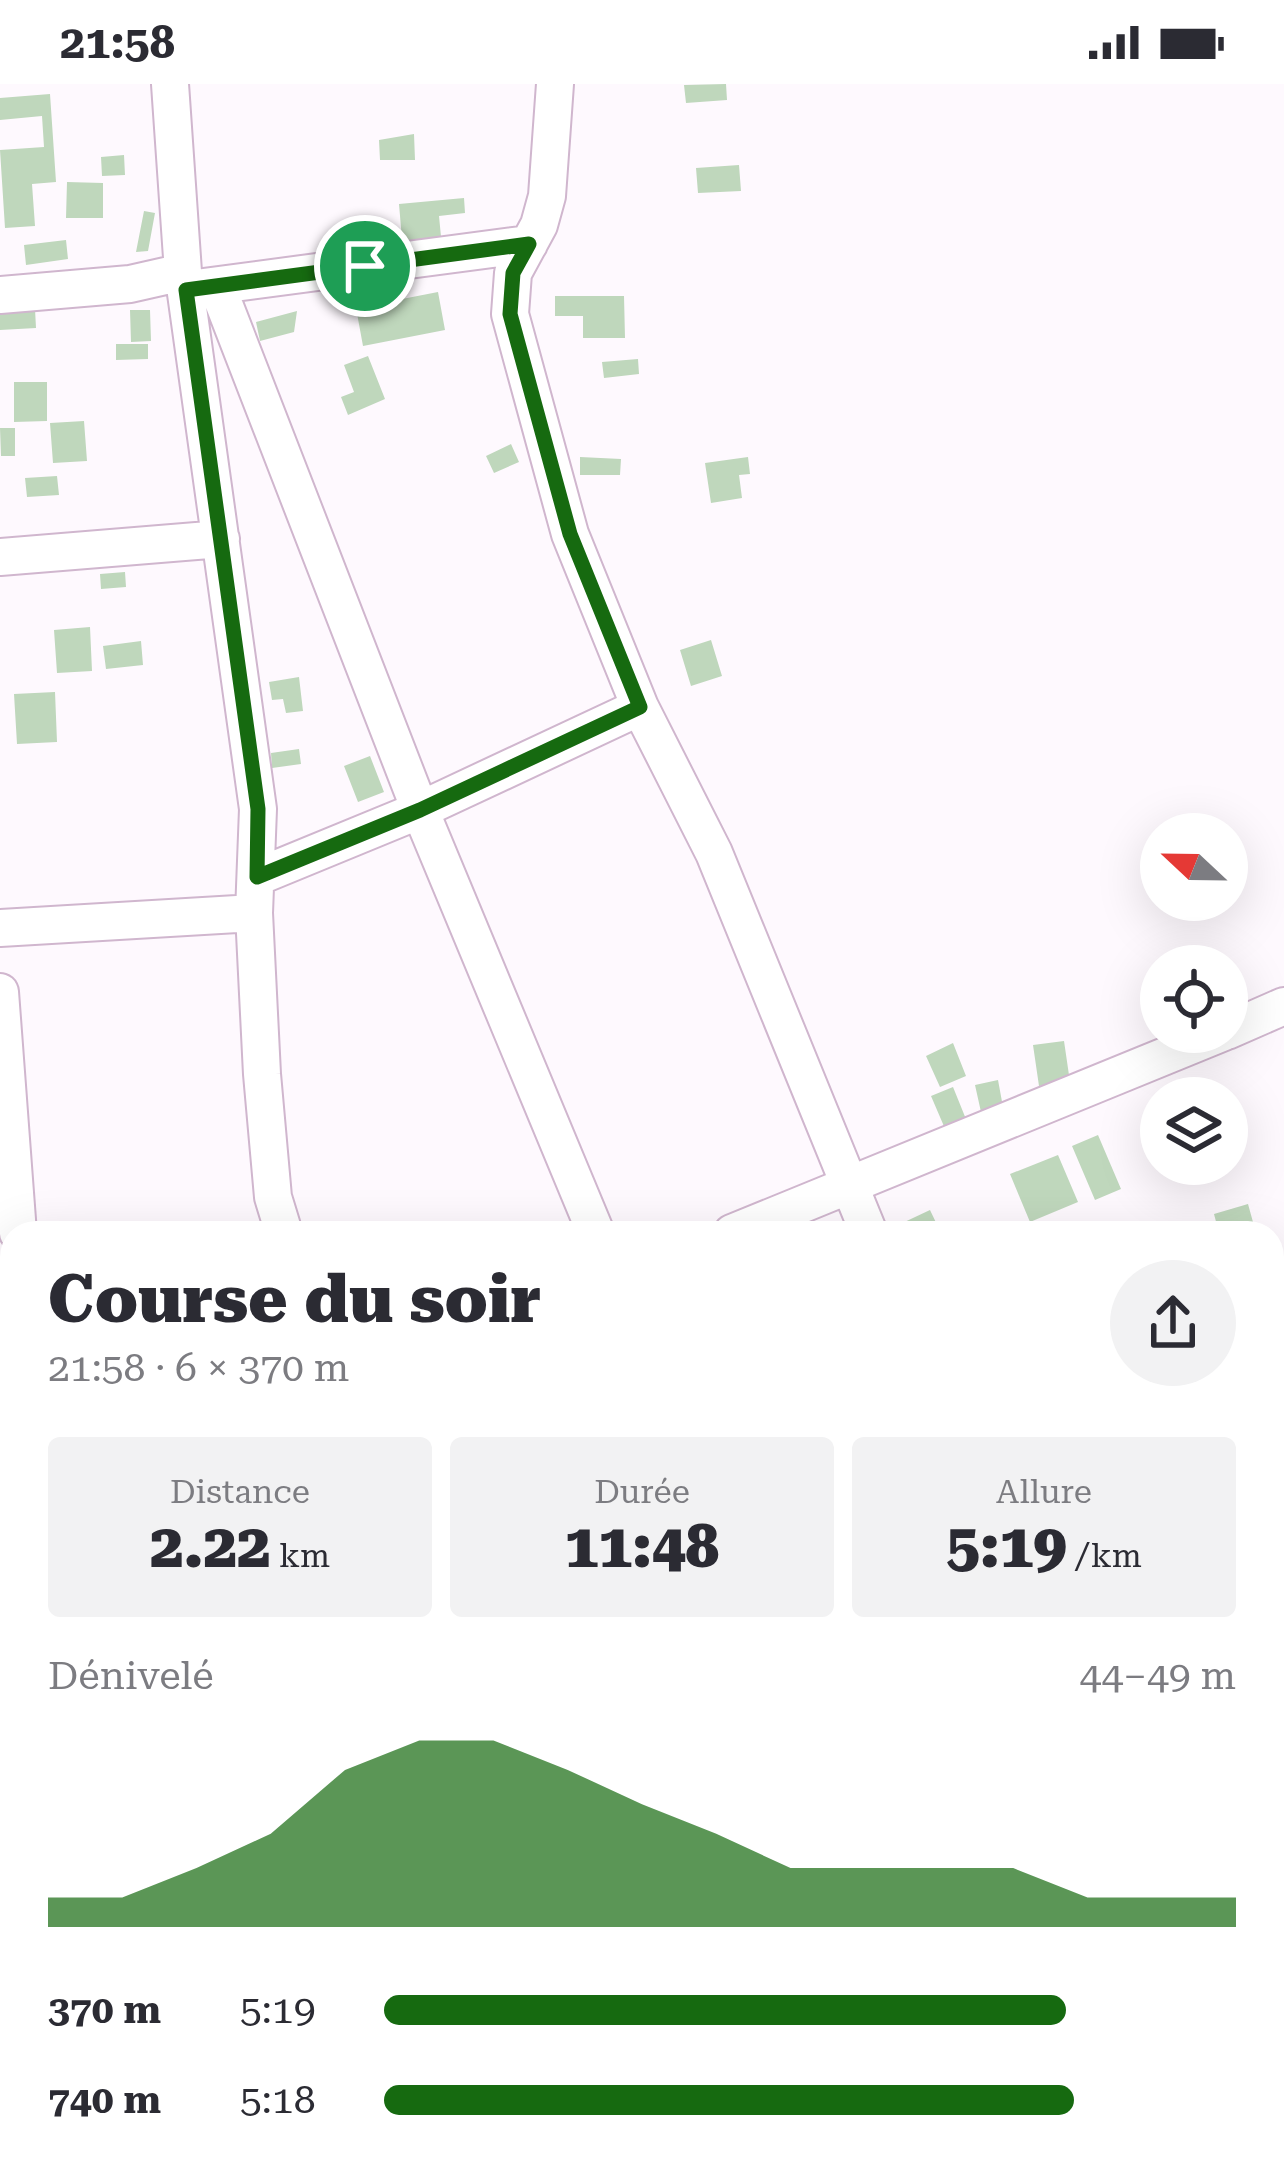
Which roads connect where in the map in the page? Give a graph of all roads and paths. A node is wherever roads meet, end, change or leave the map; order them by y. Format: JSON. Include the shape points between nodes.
{"nodes":[{"id":1,"x":170,"y":84,"type":"edge"},
{"id":2,"x":554,"y":84,"type":"edge"},
{"id":3,"x":529,"y":244,"type":"junction"},
{"id":4,"x":196,"y":283,"type":"junction"},
{"id":5,"x":0,"y":295,"type":"edge"},
{"id":6,"x":221,"y":539,"type":"junction"},
{"id":7,"x":0,"y":556,"type":"edge"},
{"id":8,"x":640,"y":707,"type":"junction"},
{"id":9,"x":420,"y":810,"type":"junction"},
{"id":10,"x":255,"y":895,"type":"junction"},
{"id":11,"x":0,"y":928,"type":"edge"},
{"id":12,"x":0,"y":992,"type":"edge"},
{"id":13,"x":1284,"y":1006,"type":"edge"},
{"id":14,"x":1248,"y":1022,"type":"edge"},
{"id":15,"x":1171,"y":1053,"type":"edge"},
{"id":16,"x":848,"y":1182,"type":"junction"},
{"id":17,"x":17,"y":1221,"type":"edge"},
{"id":18,"x":281,"y":1221,"type":"edge"},
{"id":19,"x":591,"y":1221,"type":"edge"},
{"id":20,"x":759,"y":1221,"type":"edge"},
{"id":21,"x":864,"y":1221,"type":"edge"}],
"edges":[{"from":1,"to":4,"type":"street"},
{"from":2,"to":3,"type":"street","via":[[547,196]]},
{"from":3,"to":4,"type":"street"},
{"from":3,"to":8,"type":"street","via":[[513,273],[510,314],[570,534]]},
{"from":4,"to":5,"type":"street"},
{"from":4,"to":6,"type":"street"},
{"from":4,"to":9,"type":"street"},
{"from":6,"to":7,"type":"street"},
{"from":6,"to":10,"type":"street","via":[[258,809]]},
{"from":8,"to":9,"type":"street"},
{"from":8,"to":16,"type":"street","via":[[714,853]]},
{"from":9,"to":10,"type":"street"},
{"from":9,"to":19,"type":"street"},
{"from":10,"to":11,"type":"street"},
{"from":10,"to":18,"type":"street"},
{"from":12,"to":17,"type":"street"},
{"from":13,"to":14,"type":"street"},
{"from":15,"to":16,"type":"street"},
{"from":16,"to":20,"type":"street"},
{"from":16,"to":21,"type":"street"}]}
